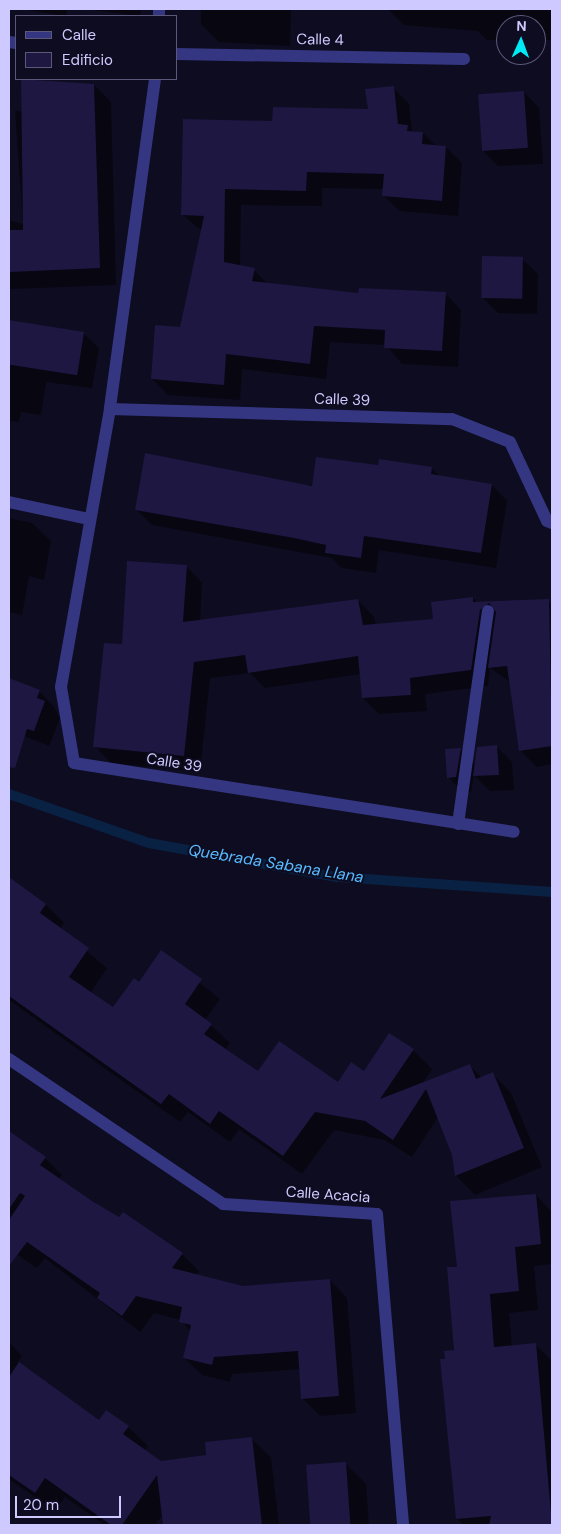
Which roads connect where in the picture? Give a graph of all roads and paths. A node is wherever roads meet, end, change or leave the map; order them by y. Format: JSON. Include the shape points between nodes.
{"nodes":[{"id":1,"x":178,"y":54,"type":"edge"},
{"id":2,"x":464,"y":60,"type":"dead end"},
{"id":3,"x":155,"y":80,"type":"edge"},
{"id":4,"x":110,"y":409,"type":"junction"},
{"id":5,"x":9,"y":502,"type":"edge"},
{"id":6,"x":88,"y":519,"type":"junction"},
{"id":7,"x":552,"y":522,"type":"edge"},
{"id":8,"x":488,"y":611,"type":"dead end"},
{"id":9,"x":458,"y":824,"type":"junction"},
{"id":10,"x":514,"y":832,"type":"dead end"},
{"id":11,"x":9,"y":1059,"type":"edge"},
{"id":12,"x":403,"y":1525,"type":"edge"}],
"edges":[{"from":1,"to":2,"type":"street","name":"Calle 4"},
{"from":3,"to":4,"type":"street","name":"Calle 39"},
{"from":4,"to":6,"type":"street","name":"Calle 39"},
{"from":4,"to":7,"type":"street","name":"Calle 39","via":[[452,419],[510,442],[547,521]]},
{"from":5,"to":6,"type":"street"},
{"from":6,"to":9,"type":"street","name":"Calle 39","via":[[61,687],[74,763]]},
{"from":8,"to":9,"type":"street"},
{"from":9,"to":10,"type":"street","name":"Calle 39"},
{"from":11,"to":12,"type":"street","name":"Calle Acacia","via":[[223,1204],[376,1214]]}]}
